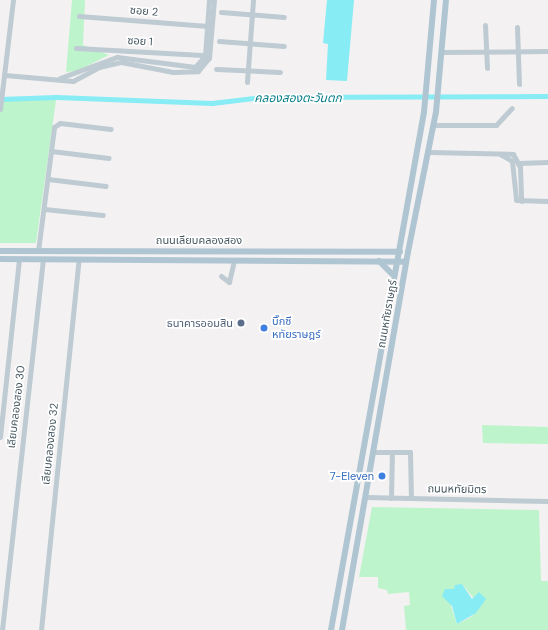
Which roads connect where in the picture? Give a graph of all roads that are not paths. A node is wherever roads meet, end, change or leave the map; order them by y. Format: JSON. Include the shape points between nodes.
{"nodes":[{"id":1,"x":13,"y":0,"type":"edge"},
{"id":2,"x":209,"y":0,"type":"edge"},
{"id":3,"x":214,"y":0,"type":"edge"},
{"id":4,"x":253,"y":0,"type":"edge"},
{"id":5,"x":434,"y":0,"type":"edge"},
{"id":6,"x":446,"y":0,"type":"edge"},
{"id":7,"x":220,"y":12,"type":"dead end"},
{"id":8,"x":252,"y":14,"type":"junction"},
{"id":9,"x":79,"y":16,"type":"dead end"},
{"id":10,"x":284,"y":17,"type":"dead end"},
{"id":11,"x":486,"y":25,"type":"dead end"},
{"id":12,"x":208,"y":26,"type":"junction"},
{"id":13,"x":517,"y":27,"type":"dead end"},
{"id":14,"x":219,"y":41,"type":"dead end"},
{"id":15,"x":250,"y":44,"type":"junction"},
{"id":16,"x":284,"y":46,"type":"dead end"},
{"id":17,"x":76,"y":48,"type":"dead end"},
{"id":18,"x":139,"y":51,"type":"junction"},
{"id":19,"x":548,"y":51,"type":"edge"},
{"id":20,"x":441,"y":52,"type":"junction"},
{"id":21,"x":486,"y":52,"type":"junction"},
{"id":22,"x":517,"y":52,"type":"junction"},
{"id":23,"x":202,"y":55,"type":"dead end"},
{"id":24,"x":142,"y":60,"type":"junction"},
{"id":25,"x":487,"y":68,"type":"dead end"},
{"id":26,"x":216,"y":69,"type":"dead end"},
{"id":27,"x":248,"y":72,"type":"junction"},
{"id":28,"x":280,"y":72,"type":"dead end"},
{"id":29,"x":5,"y":75,"type":"junction"},
{"id":30,"x":247,"y":82,"type":"dead end"},
{"id":31,"x":519,"y":84,"type":"dead end"},
{"id":32,"x":512,"y":108,"type":"dead end"},
{"id":33,"x":0,"y":109,"type":"edge"},
{"id":34,"x":434,"y":125,"type":"junction"},
{"id":35,"x":110,"y":129,"type":"dead end"},
{"id":36,"x":51,"y":151,"type":"junction"},
{"id":37,"x":428,"y":152,"type":"junction"},
{"id":38,"x":497,"y":152,"type":"junction"},
{"id":39,"x":109,"y":158,"type":"dead end"},
{"id":40,"x":548,"y":162,"type":"edge"},
{"id":41,"x":513,"y":163,"type":"junction"},
{"id":42,"x":519,"y":163,"type":"junction"},
{"id":43,"x":48,"y":179,"type":"junction"},
{"id":44,"x":106,"y":186,"type":"dead end"},
{"id":45,"x":521,"y":201,"type":"junction"},
{"id":46,"x":548,"y":201,"type":"edge"},
{"id":47,"x":44,"y":209,"type":"junction"},
{"id":48,"x":103,"y":215,"type":"dead end"},
{"id":49,"x":400,"y":243,"type":"junction"},
{"id":50,"x":163,"y":250,"type":"junction"},
{"id":51,"x":0,"y":251,"type":"edge"},
{"id":52,"x":38,"y":251,"type":"junction"},
{"id":53,"x":398,"y":251,"type":"junction"},
{"id":54,"x":408,"y":252,"type":"junction"},
{"id":55,"x":384,"y":253,"type":"junction"},
{"id":56,"x":0,"y":259,"type":"edge"},
{"id":57,"x":19,"y":259,"type":"junction"},
{"id":58,"x":43,"y":259,"type":"junction"},
{"id":59,"x":79,"y":259,"type":"junction"},
{"id":60,"x":163,"y":260,"type":"junction"},
{"id":61,"x":234,"y":260,"type":"junction"},
{"id":62,"x":396,"y":260,"type":"junction"},
{"id":63,"x":379,"y":261,"type":"junction"},
{"id":64,"x":406,"y":262,"type":"junction"},
{"id":65,"x":392,"y":274,"type":"junction"},
{"id":66,"x":221,"y":276,"type":"dead end"},
{"id":67,"x":0,"y":437,"type":"edge"},
{"id":68,"x":374,"y":452,"type":"junction"},
{"id":69,"x":392,"y":452,"type":"junction"},
{"id":70,"x":355,"y":497,"type":"junction"},
{"id":71,"x":366,"y":497,"type":"junction"},
{"id":72,"x":390,"y":498,"type":"junction"},
{"id":73,"x":411,"y":498,"type":"junction"},
{"id":74,"x":548,"y":501,"type":"edge"},
{"id":75,"x":2,"y":630,"type":"edge"},
{"id":76,"x":41,"y":630,"type":"edge"},
{"id":77,"x":331,"y":630,"type":"edge"},
{"id":78,"x":342,"y":630,"type":"edge"}],
"edges":[{"from":1,"to":29,"type":"street"},
{"from":2,"to":12,"type":"street"},
{"from":3,"to":24,"type":"street","via":[[210,55],[206,65],[186,73]]},
{"from":4,"to":8,"type":"street"},
{"from":5,"to":49,"type":"main road","name":"ถนนหทัยราษฎร์","via":[[428,86]]},
{"from":6,"to":20,"type":"main road","name":"ถนนหทัยราษฎร์"},
{"from":7,"to":8,"type":"street"},
{"from":8,"to":10,"type":"street"},
{"from":8,"to":15,"type":"street"},
{"from":9,"to":12,"type":"street","name":"ซอย 2"},
{"from":11,"to":21,"type":"street"},
{"from":12,"to":24,"type":"street","via":[[205,56],[194,66]]},
{"from":13,"to":22,"type":"street"},
{"from":14,"to":15,"type":"street"},
{"from":15,"to":16,"type":"street"},
{"from":15,"to":27,"type":"street"},
{"from":17,"to":18,"type":"street","name":"ซอย 1"},
{"from":18,"to":23,"type":"street","name":"ซอย 1"},
{"from":18,"to":24,"type":"street"},
{"from":19,"to":22,"type":"street"},
{"from":20,"to":21,"type":"street"},
{"from":20,"to":34,"type":"main road","name":"ถนนหทัยราษฎร์"},
{"from":21,"to":22,"type":"street"},
{"from":21,"to":25,"type":"street"},
{"from":22,"to":31,"type":"street"},
{"from":24,"to":29,"type":"street","via":[[117,57],[60,78]]},
{"from":26,"to":27,"type":"street"},
{"from":27,"to":28,"type":"street"},
{"from":27,"to":30,"type":"street"},
{"from":29,"to":33,"type":"street"},
{"from":32,"to":34,"type":"street","via":[[496,125]]},
{"from":34,"to":37,"type":"main road","name":"ถนนหทัยราษฎร์"},
{"from":35,"to":36,"type":"street","via":[[56,124]]},
{"from":36,"to":39,"type":"street"},
{"from":36,"to":43,"type":"street"},
{"from":37,"to":38,"type":"street"},
{"from":37,"to":54,"type":"main road","name":"ถนนหทัยราษฎร์"},
{"from":38,"to":41,"type":"street"},
{"from":38,"to":42,"type":"street","via":[[513,154]]},
{"from":40,"to":42,"type":"street"},
{"from":41,"to":42,"type":"street"},
{"from":41,"to":45,"type":"street","via":[[513,196]]},
{"from":42,"to":45,"type":"street"},
{"from":43,"to":44,"type":"street"},
{"from":43,"to":47,"type":"street"},
{"from":45,"to":46,"type":"street"},
{"from":47,"to":48,"type":"street"},
{"from":47,"to":52,"type":"street"},
{"from":49,"to":53,"type":"main road","name":"ถนนหทัยราษฎร์"},
{"from":49,"to":55,"type":"main road"},
{"from":50,"to":52,"type":"main road","name":"ถนนเลียบคลองสอง"},
{"from":50,"to":55,"type":"main road","name":"ถนนเลียบคลองสอง"},
{"from":50,"to":60,"type":"main road"},
{"from":51,"to":52,"type":"main road","name":"ถนนเลียบคลองสอง"},
{"from":53,"to":54,"type":"main road","name":"ถนนเลียบคลองสอง"},
{"from":53,"to":55,"type":"main road","name":"ถนนเลียบคลองสอง"},
{"from":53,"to":62,"type":"main road","name":"ถนนหทัยราษฎร์"},
{"from":54,"to":64,"type":"main road","name":"ถนนหทัยราษฎร์"},
{"from":56,"to":57,"type":"main road","name":"ถนนเลียบคลองสอง"},
{"from":57,"to":58,"type":"main road","name":"ถนนเลียบคลองสอง"},
{"from":57,"to":67,"type":"street"},
{"from":58,"to":59,"type":"main road","name":"ถนนเลียบคลองสอง"},
{"from":58,"to":75,"type":"street","name":"เลียบคลองสอง 30"},
{"from":59,"to":60,"type":"main road","name":"ถนนเลียบคลองสอง"},
{"from":59,"to":76,"type":"street","name":"เลียบคลองสอง 32"},
{"from":60,"to":61,"type":"main road","name":"ถนนเลียบคลองสอง"},
{"from":61,"to":63,"type":"main road","name":"ถนนเลียบคลองสอง"},
{"from":61,"to":66,"type":"street","via":[[229,282]]},
{"from":62,"to":63,"type":"main road","name":"ถนนเลียบคลองสอง"},
{"from":62,"to":64,"type":"main road","name":"ถนนเลียบคลองสอง"},
{"from":62,"to":65,"type":"main road","name":"ถนนหทัยราษฎร์"},
{"from":63,"to":65,"type":"main road"},
{"from":64,"to":68,"type":"main road","name":"ถนนหทัยราษฎร์"},
{"from":65,"to":70,"type":"main road","name":"ถนนหทัยราษฎร์"},
{"from":68,"to":69,"type":"street"},
{"from":68,"to":71,"type":"main road","name":"ถนนหทัยราษฎร์"},
{"from":69,"to":72,"type":"street"},
{"from":69,"to":73,"type":"street","via":[[412,455]]},
{"from":70,"to":71,"type":"main road"},
{"from":70,"to":77,"type":"main road","name":"ถนนหทัยราษฎร์"},
{"from":71,"to":72,"type":"street","name":"ถนนหทัยมิตร"},
{"from":71,"to":78,"type":"main road","name":"ถนนหทัยราษฎร์"},
{"from":72,"to":73,"type":"street","name":"ถนนหทัยมิตร"},
{"from":73,"to":74,"type":"street","name":"ถนนหทัยมิตร"}]}
